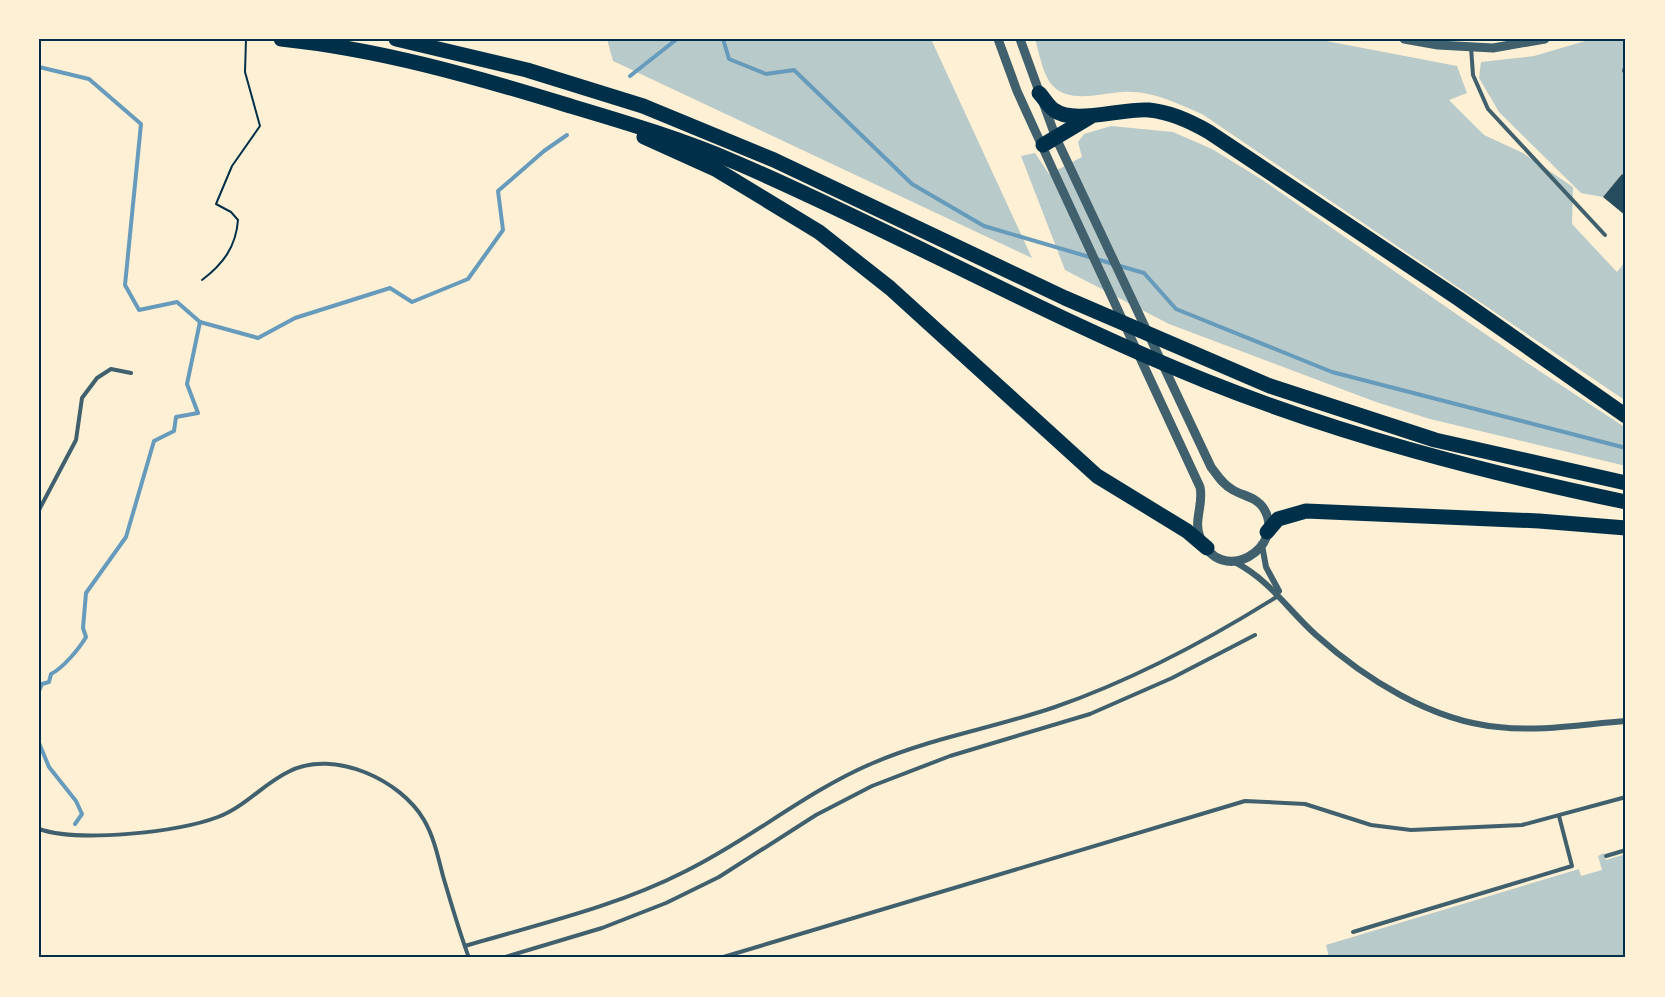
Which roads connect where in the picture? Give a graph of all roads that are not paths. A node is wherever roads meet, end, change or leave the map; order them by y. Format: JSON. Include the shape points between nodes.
{"nodes":[{"id":1,"x":281,"y":39,"type":"edge"},
{"id":2,"x":396,"y":39,"type":"edge"},
{"id":3,"x":998,"y":39,"type":"edge"},
{"id":4,"x":1020,"y":39,"type":"edge"},
{"id":5,"x":1404,"y":39,"type":"edge"},
{"id":6,"x":1545,"y":39,"type":"edge"},
{"id":7,"x":1471,"y":46,"type":"junction"},
{"id":8,"x":1626,"y":65,"type":"edge"},
{"id":9,"x":1626,"y":74,"type":"edge"},
{"id":10,"x":1039,"y":93,"type":"junction"},
{"id":11,"x":581,"y":109,"type":"junction"},
{"id":12,"x":1090,"y":117,"type":"junction"},
{"id":13,"x":1049,"y":142,"type":"junction"},
{"id":14,"x":1605,"y":235,"type":"dead end"},
{"id":15,"x":131,"y":373,"type":"dead end"},
{"id":16,"x":1626,"y":416,"type":"edge"},
{"id":17,"x":1626,"y":483,"type":"edge"},
{"id":18,"x":1626,"y":502,"type":"edge"},
{"id":19,"x":39,"y":510,"type":"edge"},
{"id":20,"x":1626,"y":528,"type":"edge"},
{"id":21,"x":1265,"y":538,"type":"junction"},
{"id":22,"x":1206,"y":548,"type":"junction"},
{"id":23,"x":1235,"y":562,"type":"junction"},
{"id":24,"x":1280,"y":595,"type":"junction"},
{"id":25,"x":1255,"y":635,"type":"dead end"},
{"id":26,"x":1626,"y":721,"type":"edge"},
{"id":27,"x":1626,"y":797,"type":"edge"},
{"id":28,"x":1559,"y":816,"type":"junction"},
{"id":29,"x":39,"y":829,"type":"edge"},
{"id":30,"x":1626,"y":850,"type":"edge"},
{"id":31,"x":1606,"y":856,"type":"dead end"},
{"id":32,"x":1353,"y":932,"type":"dead end"},
{"id":33,"x":465,"y":946,"type":"junction"},
{"id":34,"x":469,"y":958,"type":"edge"},
{"id":35,"x":502,"y":958,"type":"edge"},
{"id":36,"x":720,"y":958,"type":"edge"}],
"edges":[{"from":1,"to":11,"type":"highway","via":[[377,53]]},
{"from":2,"to":17,"type":"highway","via":[[527,70],[643,106],[774,160],[1065,298],[1270,386],[1435,440]]},
{"from":3,"to":13,"type":"street","via":[[1017,91]]},
{"from":4,"to":10,"type":"street"},
{"from":5,"to":7,"type":"street"},
{"from":6,"to":7,"type":"street","via":[[1493,48]]},
{"from":7,"to":14,"type":"lane","via":[[1473,75],[1488,110]]},
{"from":8,"to":9,"type":"lane"},
{"from":10,"to":12,"type":"highway","via":[[1059,113]]},
{"from":10,"to":13,"type":"street"},
{"from":11,"to":18,"type":"highway","via":[[735,162],[1205,380],[1416,451]]},
{"from":11,"to":22,"type":"highway","via":[[717,170],[819,232],[890,288],[1097,476],[1187,531]]},
{"from":12,"to":13,"type":"highway"},
{"from":12,"to":16,"type":"highway","via":[[1149,110],[1182,118],[1202,128]]},
{"from":13,"to":21,"type":"street","via":[[1069,166],[1190,428],[1218,478],[1264,507],[1268,517]]},
{"from":13,"to":22,"type":"street","via":[[1053,170],[1200,487],[1198,530]]},
{"from":15,"to":19,"type":"lane","via":[[111,369],[85,392],[78,412],[76,440]]},
{"from":20,"to":21,"type":"highway","via":[[1306,511],[1278,519]]},
{"from":21,"to":23,"type":"street","via":[[1253,555]]},
{"from":21,"to":24,"type":"street","via":[[1266,567]]},
{"from":22,"to":23,"type":"street","via":[[1214,556]]},
{"from":23,"to":24,"type":"street"},
{"from":24,"to":26,"type":"street","via":[[1315,634],[1342,656],[1409,698],[1444,713],[1498,727]]},
{"from":24,"to":33,"type":"lane","via":[[1097,691],[1040,712],[917,746],[864,767],[803,798],[715,855],[658,884],[582,912]]},
{"from":25,"to":35,"type":"lane","via":[[1090,714],[950,756],[872,786],[816,815],[719,877],[666,903],[602,928]]},
{"from":27,"to":28,"type":"lane"},
{"from":28,"to":32,"type":"lane","via":[[1572,866]]},
{"from":28,"to":36,"type":"lane","via":[[1522,825],[1398,830],[1305,804],[1245,801]]},
{"from":29,"to":33,"type":"lane","via":[[92,837],[181,826],[228,813],[285,773],[303,766],[359,771],[395,789],[425,820]]},
{"from":30,"to":31,"type":"lane"},
{"from":33,"to":34,"type":"lane"}]}
